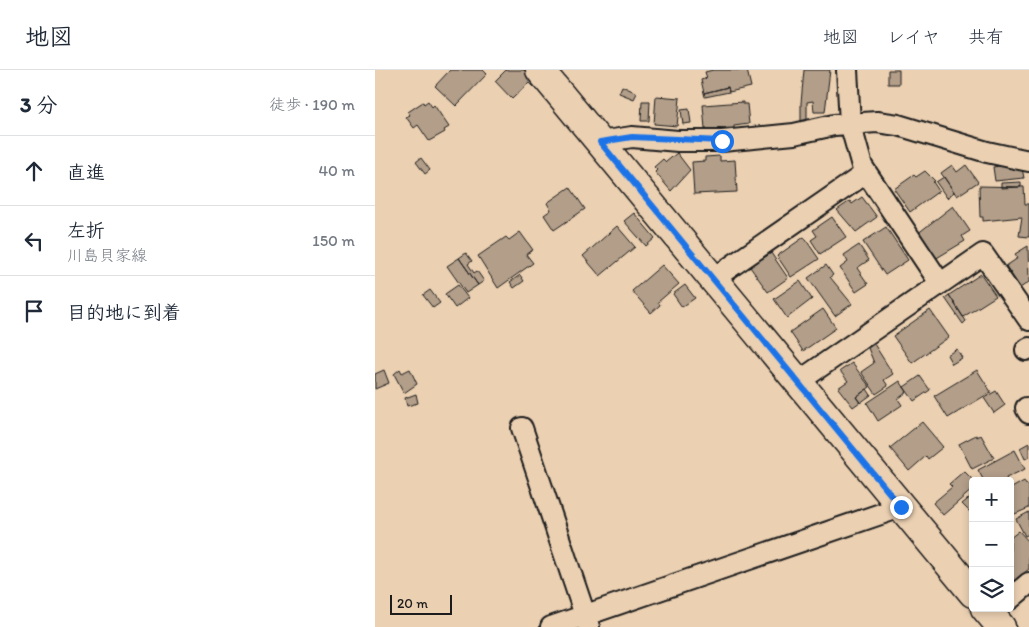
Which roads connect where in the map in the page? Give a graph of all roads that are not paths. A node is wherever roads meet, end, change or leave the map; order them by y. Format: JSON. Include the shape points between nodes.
{"nodes":[{"id":1,"x":540,"y":70,"type":"edge"},
{"id":2,"x":847,"y":70,"type":"edge"},
{"id":3,"x":850,"y":123,"type":"junction"},
{"id":4,"x":600,"y":142,"type":"junction"},
{"id":5,"x":1029,"y":161,"type":"edge"},
{"id":6,"x":866,"y":174,"type":"junction"},
{"id":7,"x":713,"y":279,"type":"junction"},
{"id":8,"x":939,"y":283,"type":"junction"},
{"id":9,"x":1029,"y":320,"type":"edge"},
{"id":10,"x":798,"y":382,"type":"junction"},
{"id":11,"x":522,"y":428,"type":"dead end"},
{"id":12,"x":901,"y":507,"type":"junction"},
{"id":13,"x":1029,"y":583,"type":"edge"},
{"id":14,"x":969,"y":589,"type":"edge"},
{"id":15,"x":1014,"y":597,"type":"edge"},
{"id":16,"x":587,"y":621,"type":"edge"},
{"id":17,"x":551,"y":627,"type":"edge"}],
"edges":[{"from":1,"to":4,"type":"main road"},
{"from":2,"to":3,"type":"street"},
{"from":3,"to":4,"type":"street","via":[[787,135],[722,141],[632,137]]},
{"from":3,"to":5,"type":"street","via":[[899,125],[987,152]]},
{"from":3,"to":6,"type":"street"},
{"from":4,"to":7,"type":"main road"},
{"from":6,"to":7,"type":"street"},
{"from":6,"to":8,"type":"street"},
{"from":7,"to":10,"type":"main road"},
{"from":8,"to":9,"type":"street","via":[[983,254]]},
{"from":8,"to":10,"type":"street"},
{"from":10,"to":12,"type":"main road"},
{"from":11,"to":16,"type":"street"},
{"from":12,"to":14,"type":"main road"},
{"from":12,"to":16,"type":"street"},
{"from":13,"to":15,"type":"street"},
{"from":16,"to":17,"type":"street"}]}
